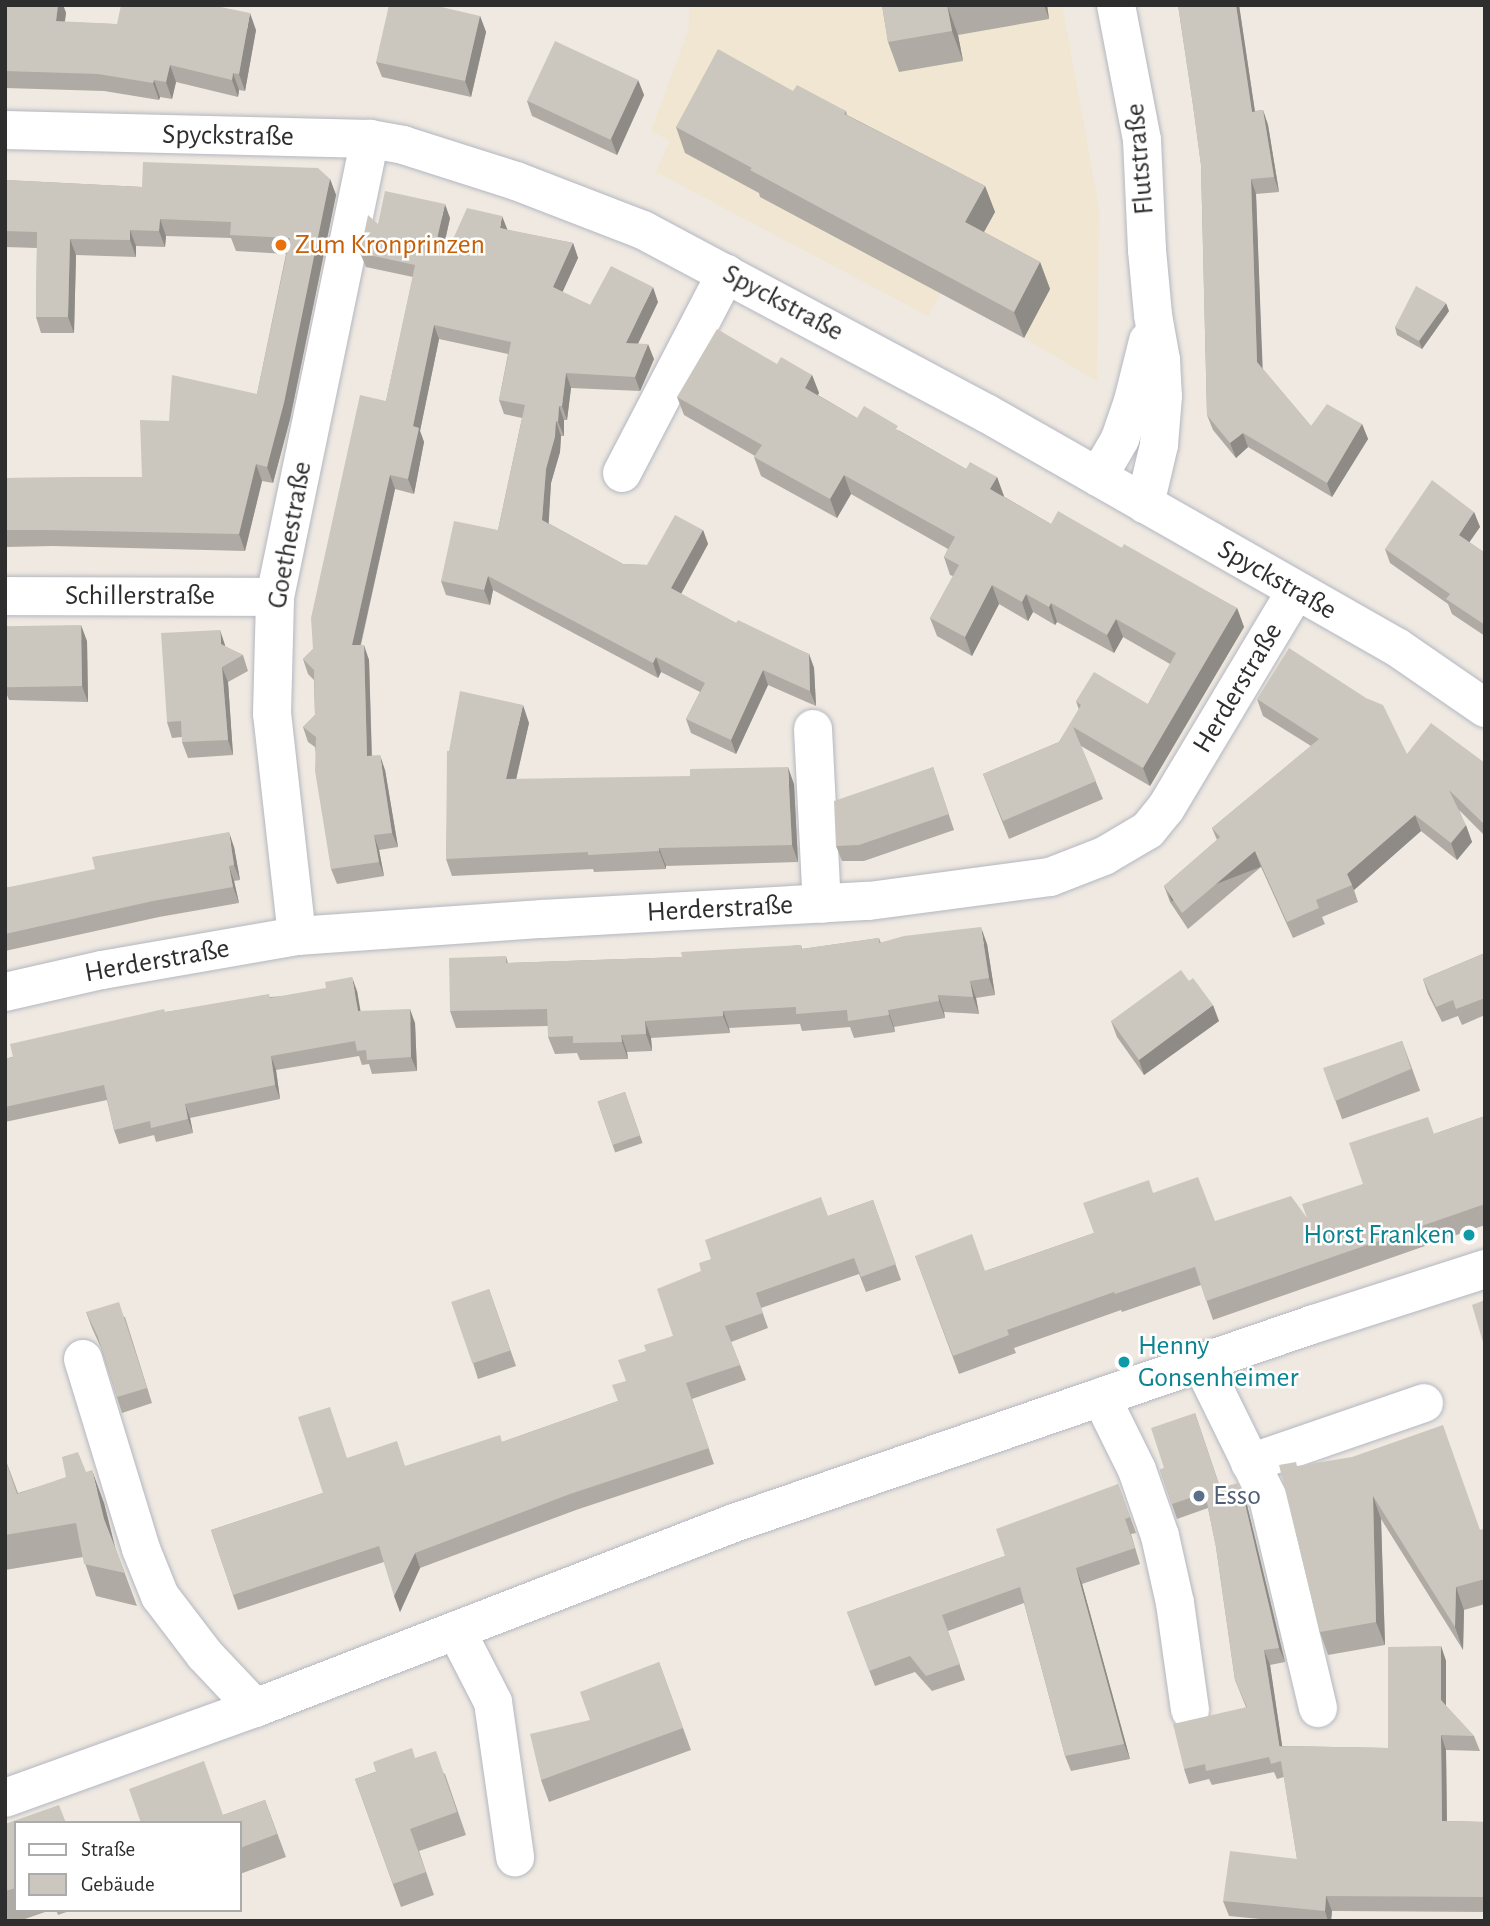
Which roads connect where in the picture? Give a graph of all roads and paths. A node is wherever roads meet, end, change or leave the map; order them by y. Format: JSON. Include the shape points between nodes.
{"nodes":[{"id":1,"x":1116,"y":5,"type":"edge"},
{"id":2,"x":5,"y":130,"type":"edge"},
{"id":3,"x":370,"y":139,"type":"junction"},
{"id":4,"x":726,"y":273,"type":"junction"},
{"id":5,"x":1153,"y":315,"type":"junction"},
{"id":6,"x":622,"y":473,"type":"dead end"},
{"id":7,"x":1098,"y":477,"type":"junction"},
{"id":8,"x":1145,"y":504,"type":"junction"},
{"id":9,"x":1296,"y":591,"type":"junction"},
{"id":10,"x":5,"y":596,"type":"edge"},
{"id":11,"x":275,"y":597,"type":"junction"},
{"id":12,"x":1485,"y":708,"type":"edge"},
{"id":13,"x":813,"y":729,"type":"dead end"},
{"id":14,"x":822,"y":904,"type":"junction"},
{"id":15,"x":297,"y":936,"type":"junction"},
{"id":16,"x":5,"y":992,"type":"edge"},
{"id":17,"x":1485,"y":1269,"type":"edge"},
{"id":18,"x":83,"y":1359,"type":"dead end"},
{"id":19,"x":1201,"y":1362,"type":"junction"},
{"id":20,"x":1101,"y":1397,"type":"junction"},
{"id":21,"x":1424,"y":1403,"type":"dead end"},
{"id":22,"x":1250,"y":1463,"type":"junction"},
{"id":23,"x":457,"y":1632,"type":"junction"},
{"id":24,"x":1318,"y":1707,"type":"dead end"},
{"id":25,"x":255,"y":1708,"type":"junction"},
{"id":26,"x":1190,"y":1710,"type":"dead end"},
{"id":27,"x":5,"y":1798,"type":"edge"},
{"id":28,"x":515,"y":1857,"type":"dead end"}],
"edges":[{"from":1,"to":5,"type":"street","name":"Flutstraße","via":[[1142,140]]},
{"from":2,"to":3,"type":"street","name":"Spyckstraße"},
{"from":3,"to":4,"type":"street","name":"Spyckstraße","via":[[516,181],[643,230]]},
{"from":3,"to":11,"type":"street","name":"Goethestraße"},
{"from":4,"to":6,"type":"street"},
{"from":4,"to":7,"type":"street","name":"Spyckstraße"},
{"from":5,"to":7,"type":"street","name":"Flutstraße","via":[[1133,401],[1120,439]]},
{"from":5,"to":8,"type":"street","name":"Flutstraße","via":[[1159,334],[1163,396],[1156,466]]},
{"from":7,"to":8,"type":"street","name":"Spyckstraße"},
{"from":8,"to":9,"type":"street","name":"Spyckstraße"},
{"from":9,"to":12,"type":"street","name":"Spyckstraße","via":[[1398,648]]},
{"from":9,"to":14,"type":"street","name":"Herderstraße","via":[[1166,808],[1148,830],[1104,856],[1050,877]]},
{"from":10,"to":11,"type":"street","name":"Schillerstraße"},
{"from":11,"to":15,"type":"street","name":"Goethestraße","via":[[272,714]]},
{"from":13,"to":14,"type":"street"},
{"from":14,"to":15,"type":"street","name":"Herderstraße"},
{"from":15,"to":16,"type":"street","name":"Herderstraße"},
{"from":17,"to":19,"type":"street"},
{"from":18,"to":25,"type":"street","via":[[141,1549],[160,1596],[205,1655]]},
{"from":19,"to":20,"type":"street"},
{"from":19,"to":22,"type":"street"},
{"from":20,"to":23,"type":"street","via":[[734,1523]]},
{"from":20,"to":26,"type":"street","via":[[1137,1470],[1160,1536]]},
{"from":21,"to":22,"type":"street"},
{"from":22,"to":24,"type":"street","via":[[1268,1498]]},
{"from":23,"to":25,"type":"street"},
{"from":23,"to":28,"type":"street","via":[[493,1702]]},
{"from":25,"to":27,"type":"street"}]}
